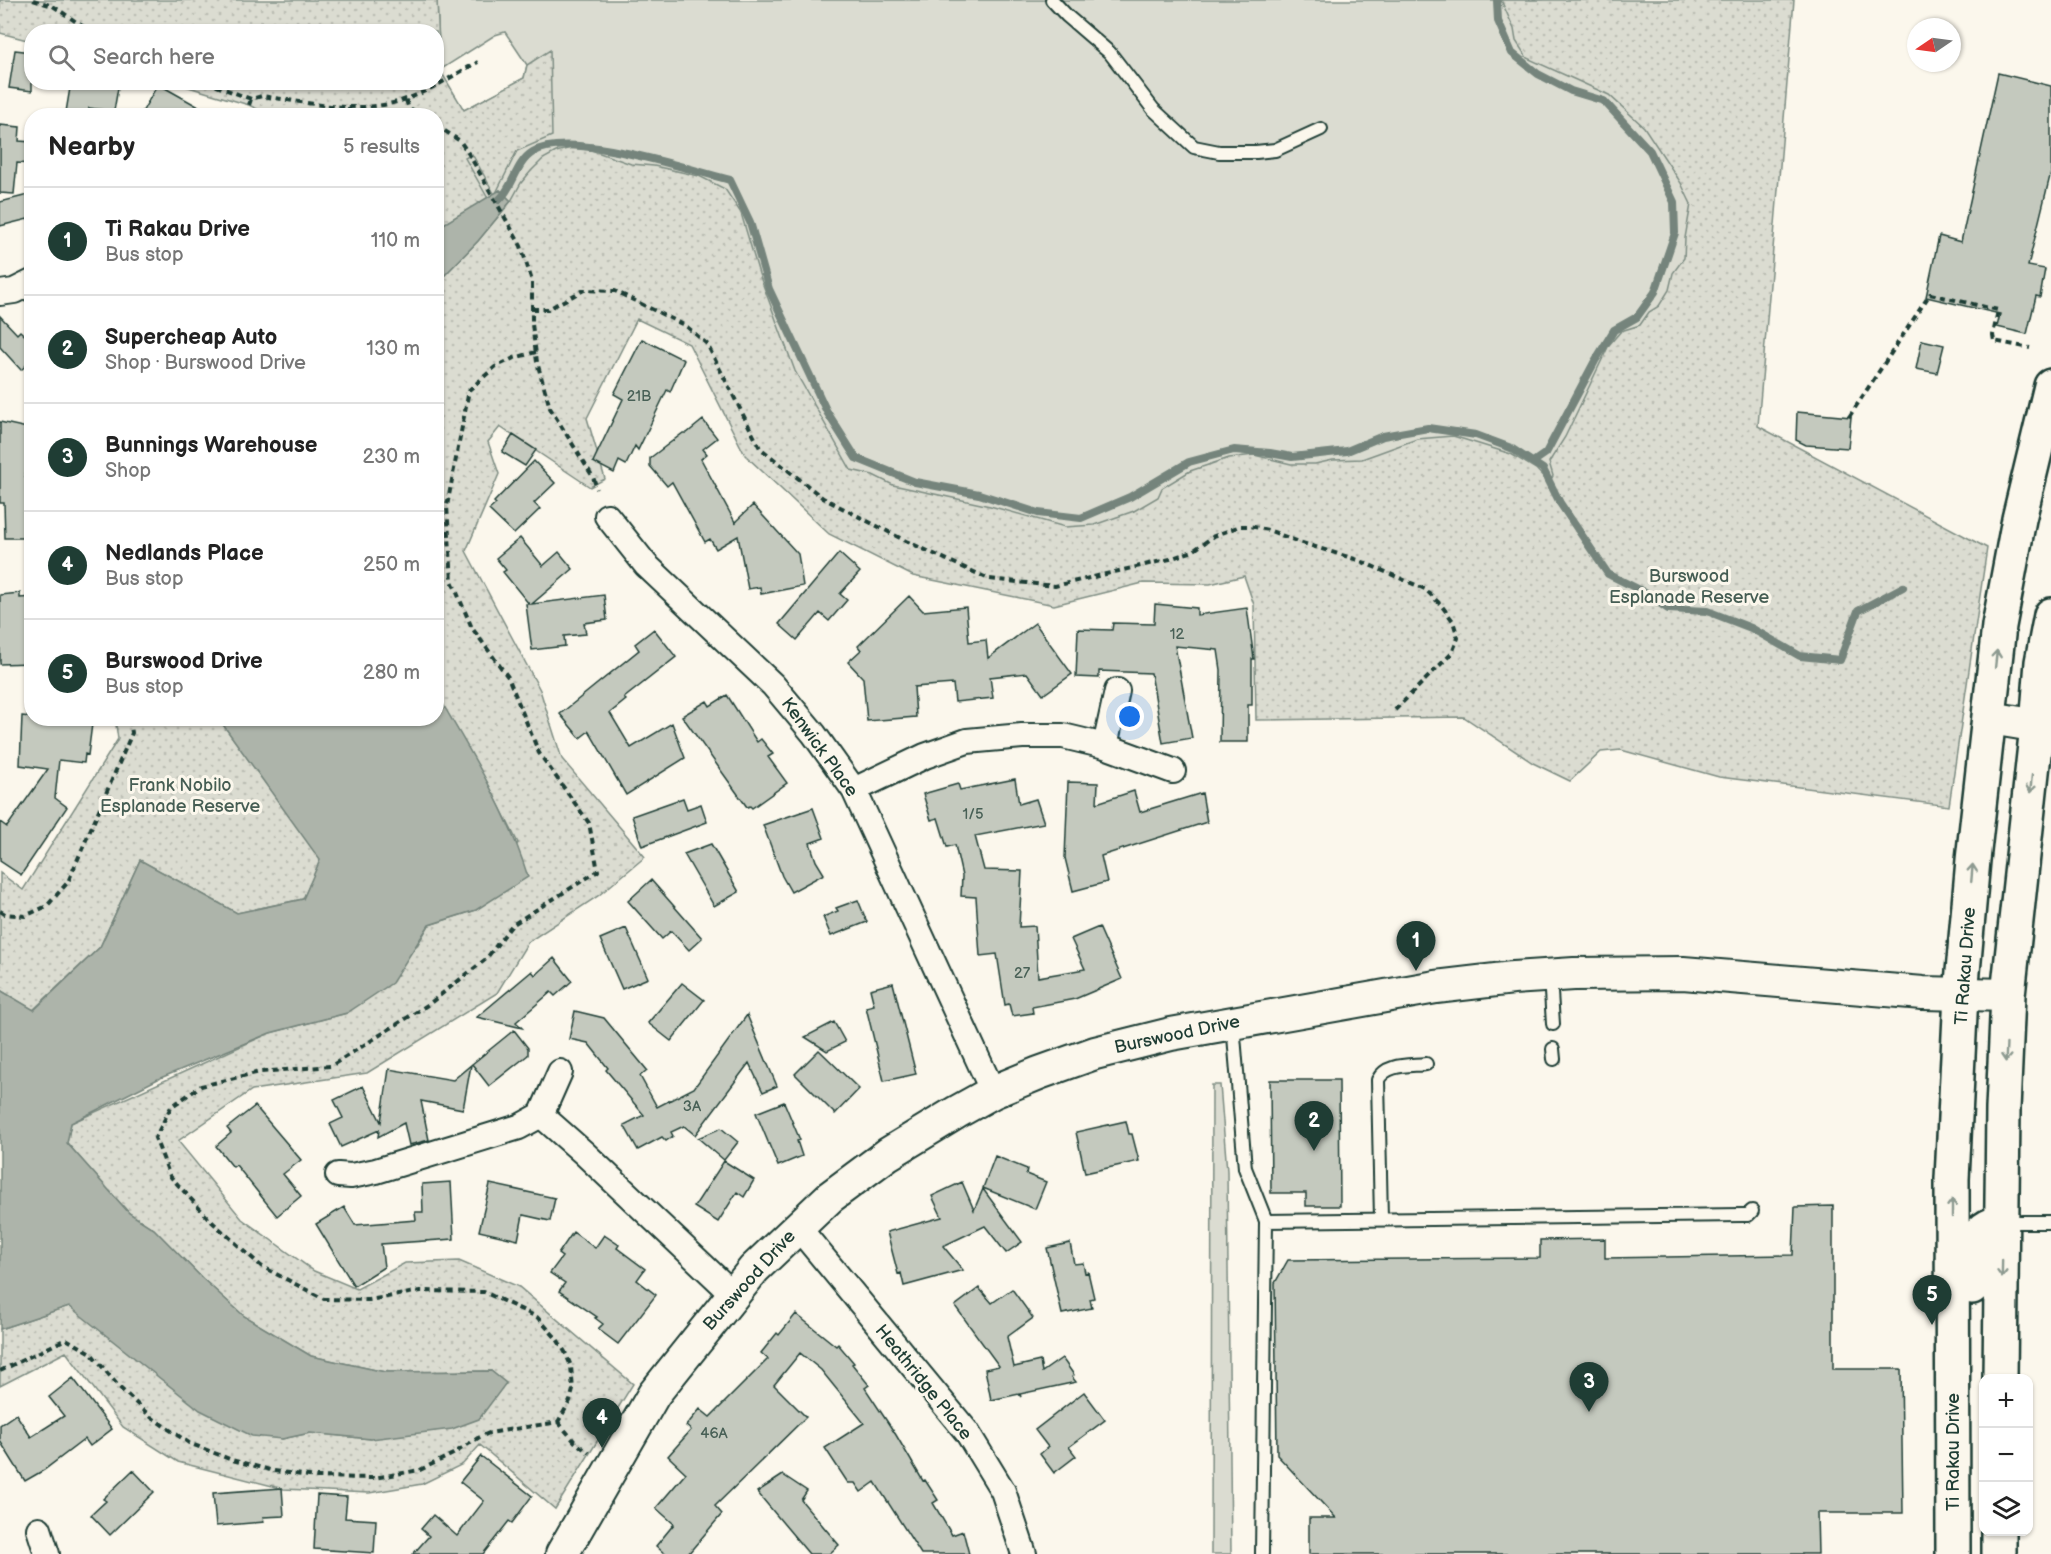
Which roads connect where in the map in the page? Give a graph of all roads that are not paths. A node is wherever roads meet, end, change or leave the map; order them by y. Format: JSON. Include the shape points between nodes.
{"nodes":[{"id":1,"x":1052,"y":0,"type":"edge"},
{"id":2,"x":1321,"y":129,"type":"dead end"},
{"id":3,"x":24,"y":286,"type":"edge"},
{"id":4,"x":0,"y":293,"type":"edge"},
{"id":5,"x":2051,"y":386,"type":"edge"},
{"id":6,"x":608,"y":516,"type":"dead end"},
{"id":7,"x":2051,"y":615,"type":"edge"},
{"id":8,"x":1117,"y":691,"type":"dead end"},
{"id":9,"x":1990,"y":718,"type":"junction"},
{"id":10,"x":2044,"y":727,"type":"edge"},
{"id":11,"x":1105,"y":746,"type":"junction"},
{"id":12,"x":1173,"y":771,"type":"dead end"},
{"id":13,"x":854,"y":790,"type":"junction"},
{"id":14,"x":1550,"y":975,"type":"junction"},
{"id":15,"x":1962,"y":994,"type":"junction"},
{"id":16,"x":2008,"y":995,"type":"junction"},
{"id":17,"x":1233,"y":1022,"type":"junction"},
{"id":18,"x":1553,"y":1024,"type":"dead end"},
{"id":19,"x":1426,"y":1064,"type":"dead end"},
{"id":20,"x":560,"y":1072,"type":"dead end"},
{"id":21,"x":993,"y":1092,"type":"junction"},
{"id":22,"x":541,"y":1115,"type":"junction"},
{"id":23,"x":338,"y":1175,"type":"dead end"},
{"id":24,"x":1752,"y":1211,"type":"dead end"},
{"id":25,"x":1381,"y":1219,"type":"junction"},
{"id":26,"x":1266,"y":1221,"type":"junction"},
{"id":27,"x":2002,"y":1222,"type":"junction"},
{"id":28,"x":2051,"y":1222,"type":"edge"},
{"id":29,"x":797,"y":1226,"type":"junction"},
{"id":30,"x":733,"y":1294,"type":"junction"},
{"id":31,"x":1953,"y":1350,"type":"junction"},
{"id":32,"x":2001,"y":1374,"type":"edge"},
{"id":33,"x":39,"y":1528,"type":"dead end"},
{"id":34,"x":2000,"y":1536,"type":"edge"},
{"id":35,"x":46,"y":1554,"type":"edge"},
{"id":36,"x":562,"y":1554,"type":"edge"},
{"id":37,"x":1024,"y":1554,"type":"edge"},
{"id":38,"x":1262,"y":1554,"type":"edge"},
{"id":39,"x":1953,"y":1554,"type":"edge"},
{"id":40,"x":2000,"y":1554,"type":"edge"}],
"edges":[{"from":1,"to":2,"type":"lane","via":[[1110,53],[1153,109],[1194,147],[1219,152],[1275,150]]},
{"from":3,"to":4,"type":"street"},
{"from":9,"to":5,"type":"main road","name":"Ti Rakau Drive","one_way":true,"via":[[1999,626],[2019,519]]},
{"from":6,"to":13,"type":"street","name":"Kenwick Place","via":[[646,565],[773,685]]},
{"from":7,"to":10,"type":"main road","via":[[2042,662]]},
{"from":8,"to":11,"type":"street"},
{"from":9,"to":10,"type":"street"},
{"from":15,"to":9,"type":"main road","name":"Ti Rakau Drive","one_way":true},
{"from":10,"to":16,"type":"main road","one_way":true},
{"from":11,"to":12,"type":"street"},
{"from":11,"to":13,"type":"street","via":[[1063,736],[967,741]]},
{"from":13,"to":21,"type":"street","name":"Kenwick Place"},
{"from":14,"to":15,"type":"street","name":"Burswood Drive","via":[[1716,974]]},
{"from":14,"to":17,"type":"street","name":"Burswood Drive","via":[[1476,981]]},
{"from":14,"to":18,"type":"lane"},
{"from":15,"to":16,"type":"street","name":"Burswood Drive"},
{"from":31,"to":15,"type":"main road","name":"Ti Rakau Drive","one_way":true,"via":[[1952,1179]]},
{"from":16,"to":27,"type":"main road","one_way":true},
{"from":17,"to":21,"type":"street","name":"Burswood Drive","via":[[1095,1053]]},
{"from":17,"to":26,"type":"lane","via":[[1245,1168]]},
{"from":19,"to":25,"type":"lane","via":[[1389,1069],[1378,1080]]},
{"from":20,"to":22,"type":"street"},
{"from":21,"to":29,"type":"street","name":"Burswood Drive","via":[[888,1154]]},
{"from":22,"to":23,"type":"street","via":[[519,1127],[376,1171]]},
{"from":22,"to":30,"type":"street"},
{"from":24,"to":25,"type":"lane","via":[[1748,1215]]},
{"from":25,"to":26,"type":"lane"},
{"from":26,"to":38,"type":"lane"},
{"from":27,"to":28,"type":"lane"},
{"from":27,"to":31,"type":"main road","via":[[1984,1228],[1976,1239],[1972,1316]]},
{"from":27,"to":32,"type":"main road","one_way":true},
{"from":29,"to":30,"type":"street","name":"Burswood Drive"},
{"from":29,"to":37,"type":"street","name":"Heathridge Place","via":[[967,1432],[1003,1491]]},
{"from":30,"to":36,"type":"street","name":"Burswood Drive","via":[[654,1394]]},
{"from":31,"to":39,"type":"main road","name":"Ti Rakau Drive"},
{"from":33,"to":35,"type":"street"},
{"from":34,"to":40,"type":"main road"}]}
